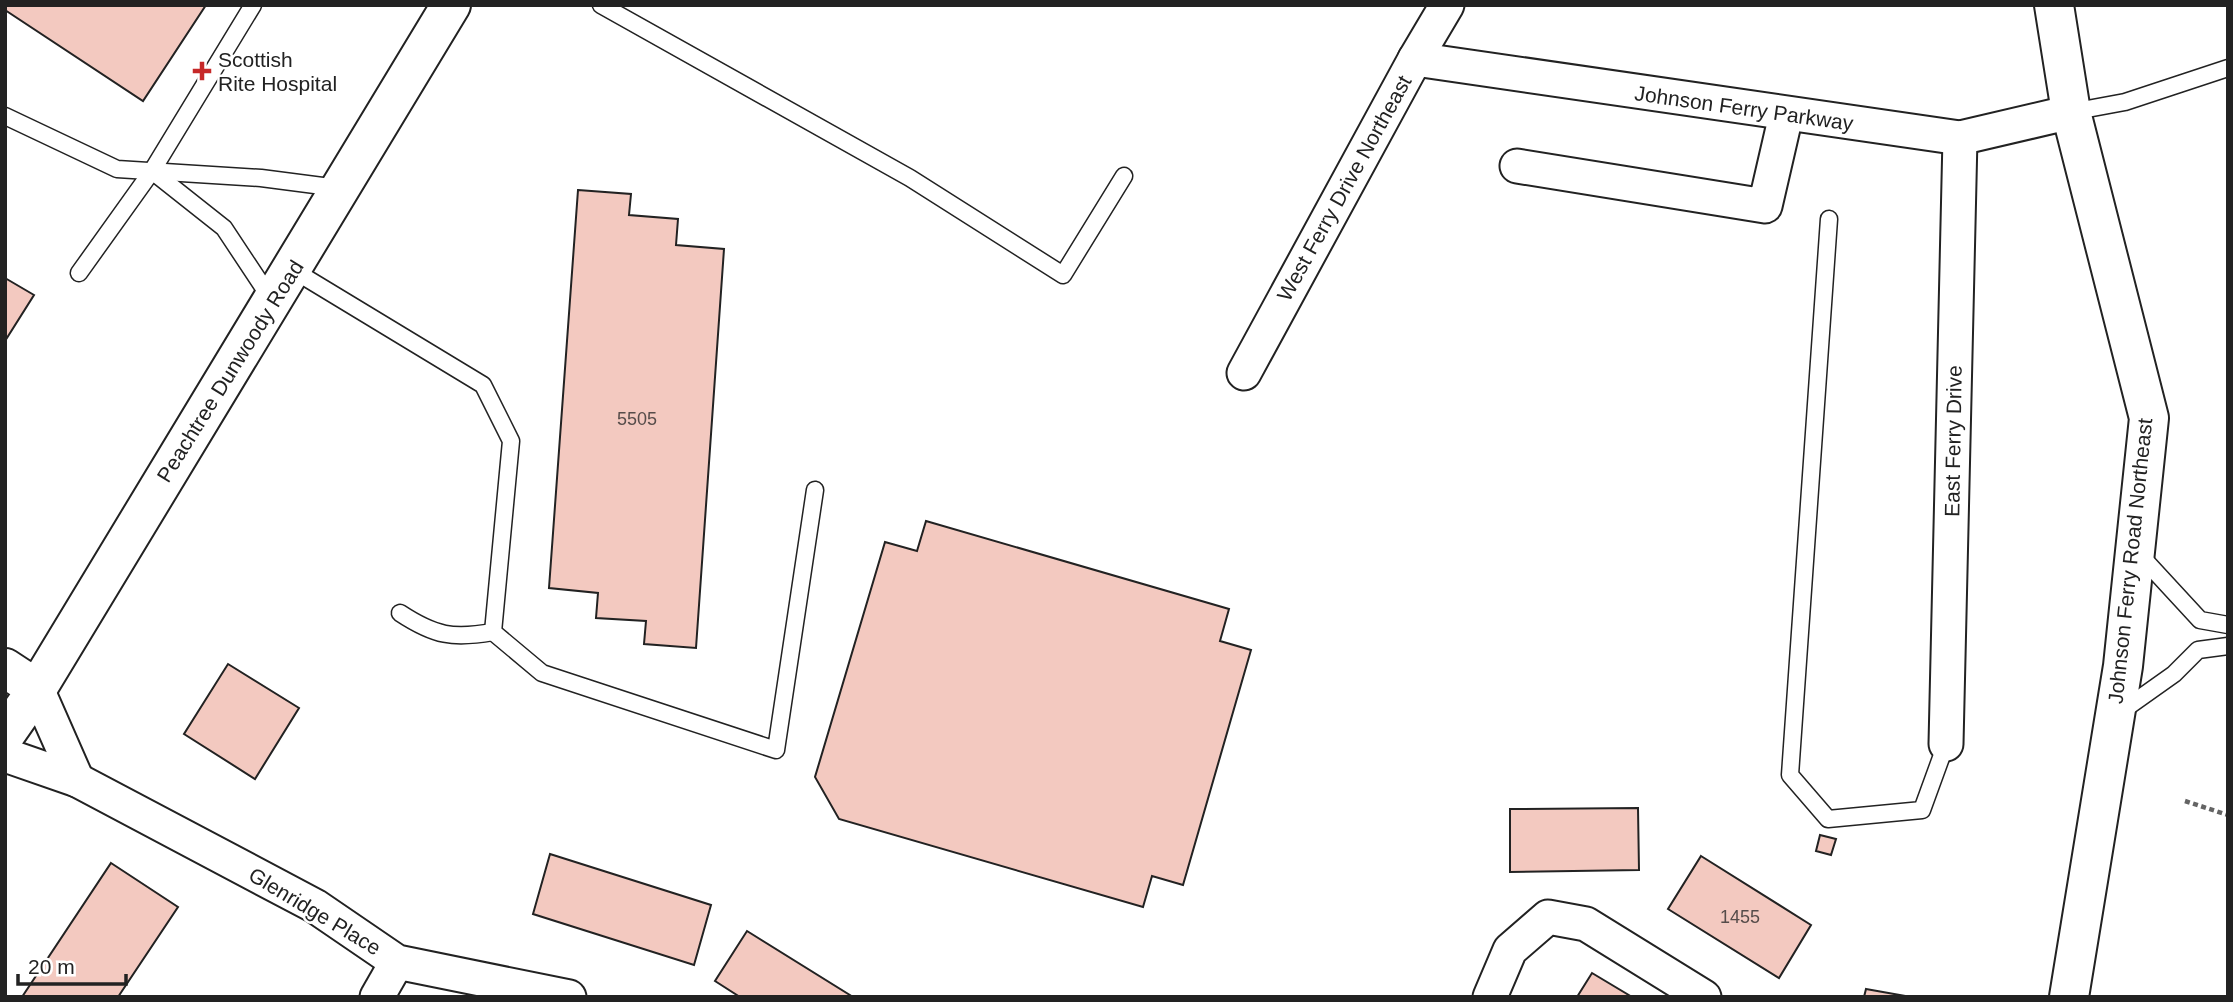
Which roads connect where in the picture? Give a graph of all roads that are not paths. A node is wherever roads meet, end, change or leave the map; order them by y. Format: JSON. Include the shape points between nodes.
{"nodes":[{"id":1,"x":253,"y":5,"type":"edge"},
{"id":2,"x":451,"y":5,"type":"edge"},
{"id":3,"x":601,"y":5,"type":"edge"},
{"id":4,"x":1447,"y":5,"type":"edge"},
{"id":5,"x":2054,"y":5,"type":"edge"},
{"id":6,"x":1415,"y":59,"type":"junction"},
{"id":7,"x":2228,"y":68,"type":"edge"},
{"id":8,"x":2071,"y":112,"type":"junction"},
{"id":9,"x":1786,"y":115,"type":"junction"},
{"id":10,"x":5,"y":116,"type":"edge"},
{"id":11,"x":1960,"y":138,"type":"junction"},
{"id":12,"x":1517,"y":166,"type":"dead end"},
{"id":13,"x":152,"y":171,"type":"junction"},
{"id":14,"x":1124,"y":176,"type":"dead end"},
{"id":15,"x":340,"y":188,"type":"junction"},
{"id":16,"x":1829,"y":219,"type":"dead end"},
{"id":17,"x":293,"y":270,"type":"junction"},
{"id":18,"x":79,"y":274,"type":"dead end"},
{"id":19,"x":272,"y":301,"type":"junction"},
{"id":20,"x":1244,"y":373,"type":"dead end"},
{"id":21,"x":815,"y":490,"type":"dead end"},
{"id":22,"x":2135,"y":548,"type":"junction"},
{"id":23,"x":400,"y":612,"type":"dead end"},
{"id":24,"x":2228,"y":625,"type":"edge"},
{"id":25,"x":493,"y":632,"type":"junction"},
{"id":26,"x":2228,"y":646,"type":"edge"},
{"id":27,"x":5,"y":668,"type":"edge"},
{"id":28,"x":37,"y":689,"type":"junction"},
{"id":29,"x":2114,"y":717,"type":"junction"},
{"id":30,"x":5,"y":734,"type":"edge"},
{"id":31,"x":1946,"y":744,"type":"joint"},
{"id":32,"x":5,"y":755,"type":"edge"},
{"id":33,"x":77,"y":780,"type":"junction"},
{"id":34,"x":397,"y":962,"type":"junction"},
{"id":35,"x":377,"y":997,"type":"edge"},
{"id":36,"x":569,"y":997,"type":"edge"},
{"id":37,"x":1490,"y":997,"type":"edge"},
{"id":38,"x":1703,"y":997,"type":"edge"},
{"id":39,"x":2069,"y":997,"type":"edge"}],
"edges":[{"from":1,"to":13,"type":"lane"},
{"from":2,"to":15,"type":"main road","name":"Peachtree Dunwoody Road"},
{"from":3,"to":14,"type":"lane","via":[[910,178],[1063,275]]},
{"from":4,"to":6,"type":"street","name":"West Ferry Drive Northeast"},
{"from":5,"to":8,"type":"main road","name":"Johnson Ferry Road Northeast"},
{"from":6,"to":9,"type":"street","name":"Johnson Ferry Parkway"},
{"from":6,"to":20,"type":"street","name":"West Ferry Drive Northeast"},
{"from":7,"to":8,"type":"lane","via":[[2125,102]]},
{"from":8,"to":11,"type":"street","name":"Johnson Ferry Parkway"},
{"from":8,"to":22,"type":"main road","name":"Johnson Ferry Road Northeast","via":[[2148,418]]},
{"from":9,"to":11,"type":"street","name":"Johnson Ferry Parkway"},
{"from":9,"to":12,"type":"street","via":[[1765,206]]},
{"from":10,"to":13,"type":"lane","via":[[117,169]]},
{"from":11,"to":31,"type":"street","name":"East Ferry Drive"},
{"from":13,"to":15,"type":"lane"},
{"from":13,"to":18,"type":"lane"},
{"from":13,"to":19,"type":"lane","via":[[224,228]]},
{"from":15,"to":17,"type":"main road","name":"Peachtree Dunwoody Road"},
{"from":16,"to":31,"type":"lane","via":[[1790,775],[1828,820],[1922,810]]},
{"from":17,"to":19,"type":"main road","name":"Peachtree Dunwoody Road"},
{"from":17,"to":25,"type":"lane","via":[[483,385],[511,441]]},
{"from":19,"to":28,"type":"main road","name":"Peachtree Dunwoody Road"},
{"from":21,"to":25,"type":"lane","via":[[776,750],[542,673]]},
{"from":22,"to":24,"type":"lane","via":[[2200,620]]},
{"from":22,"to":29,"type":"main road","name":"Johnson Ferry Road Northeast"},
{"from":23,"to":25,"type":"lane","via":[[425,630],[460,638]]},
{"from":26,"to":29,"type":"lane","via":[[2198,650],[2174,674]]},
{"from":27,"to":28,"type":"main road"},
{"from":28,"to":30,"type":"main road","name":"Peachtree Dunwoody Road"},
{"from":28,"to":33,"type":"street"},
{"from":29,"to":39,"type":"main road","name":"Johnson Ferry Road Northeast"},
{"from":32,"to":33,"type":"street","name":"Glenridge Place"},
{"from":33,"to":34,"type":"street","name":"Glenridge Place","via":[[315,906]]},
{"from":34,"to":35,"type":"street"},
{"from":34,"to":36,"type":"street","name":"Glenridge Place"},
{"from":37,"to":38,"type":"street","via":[[1510,950],[1548,917],[1586,924]]}]}
